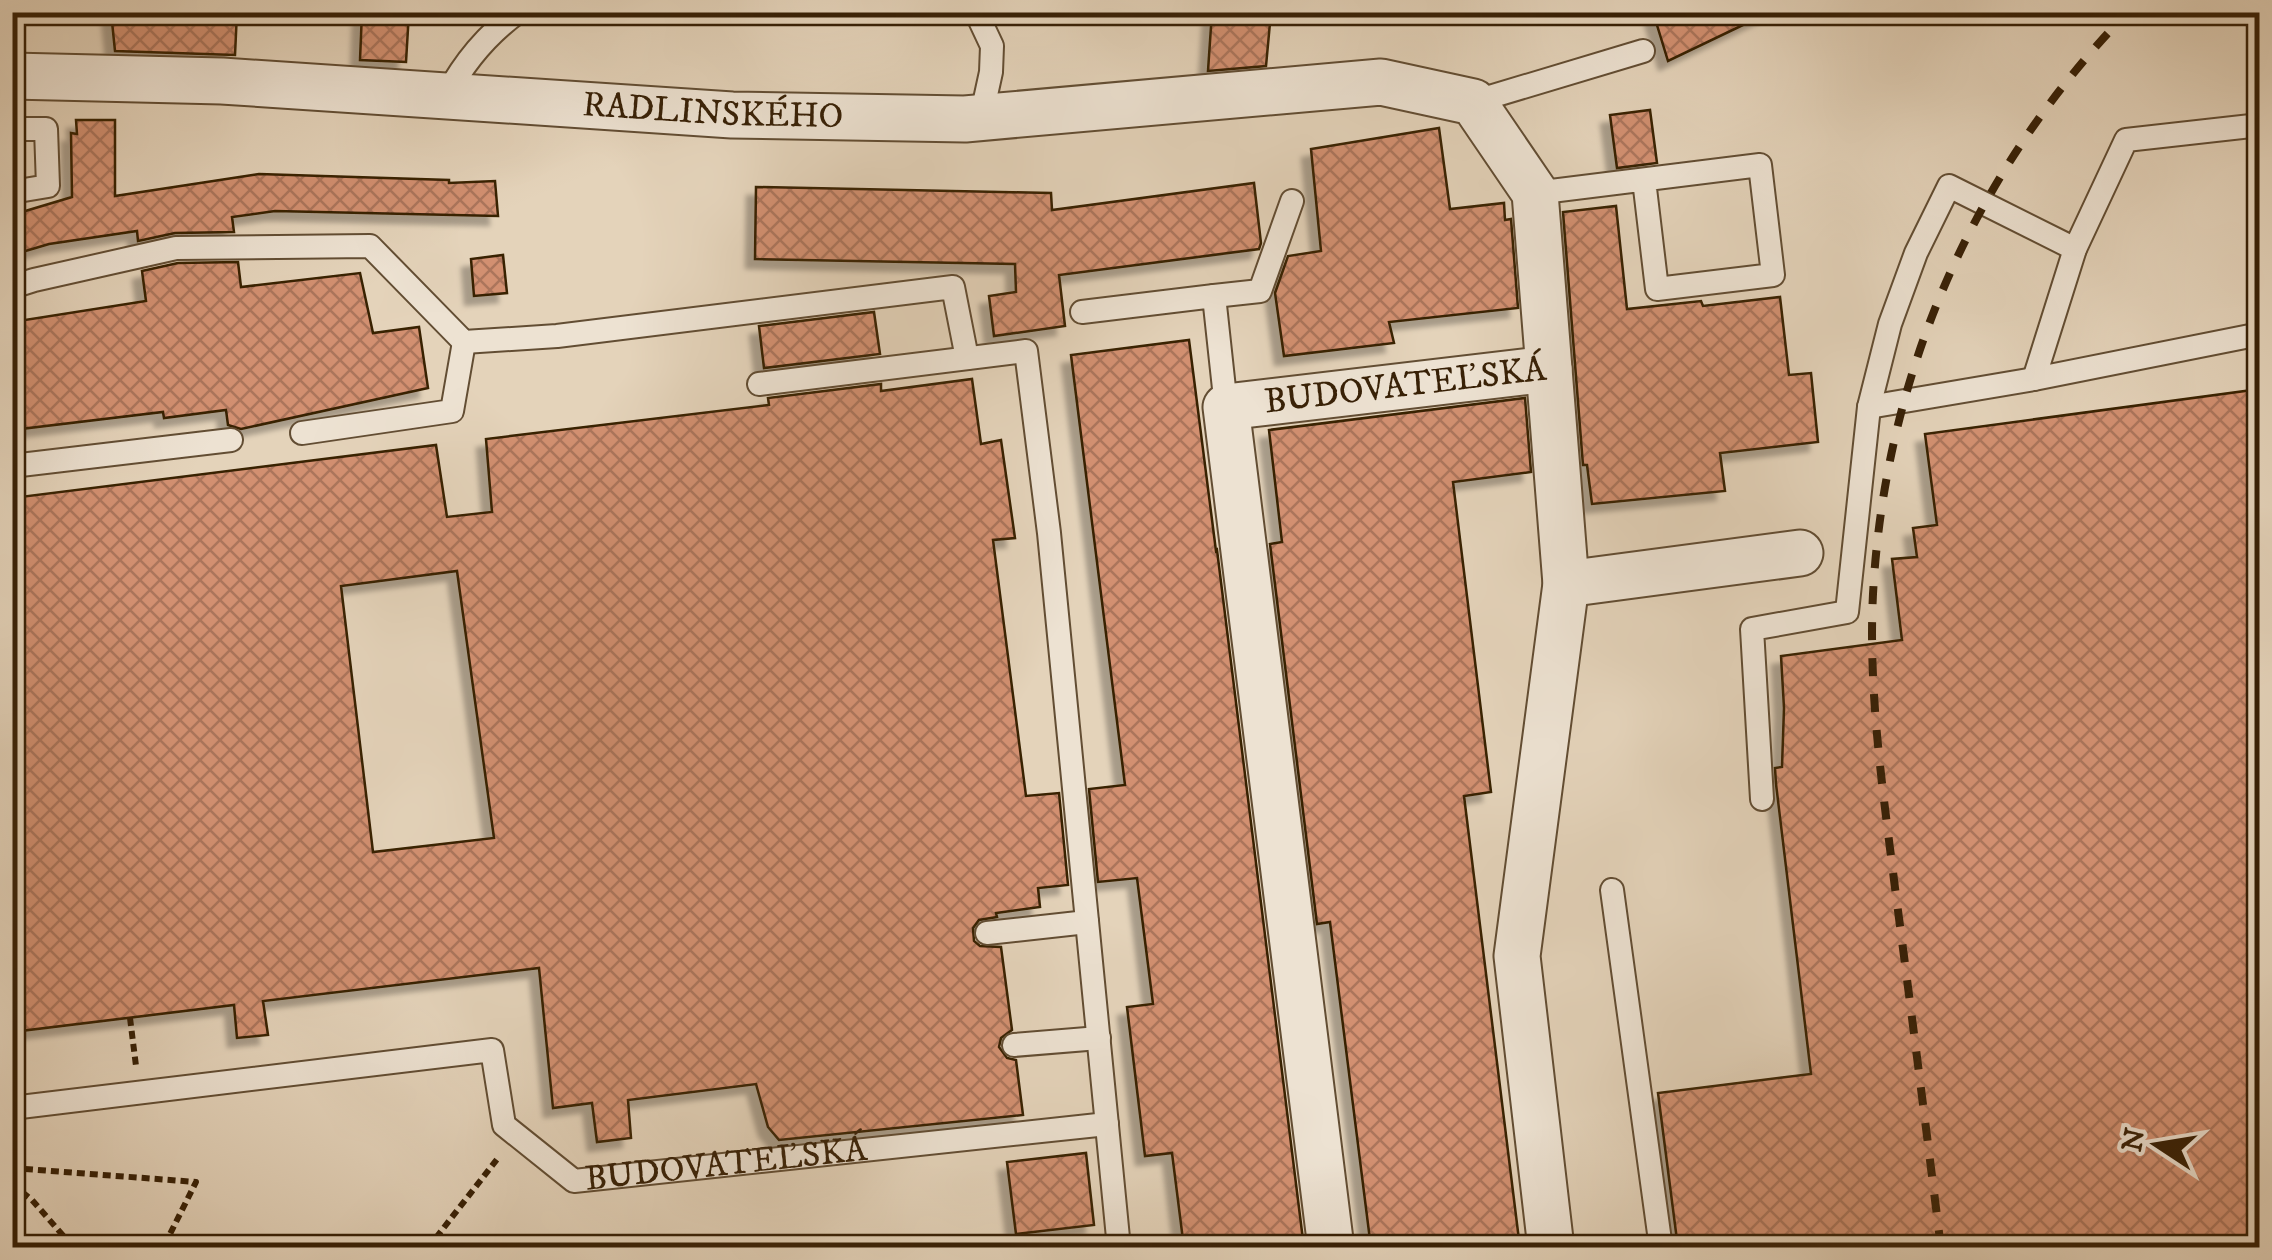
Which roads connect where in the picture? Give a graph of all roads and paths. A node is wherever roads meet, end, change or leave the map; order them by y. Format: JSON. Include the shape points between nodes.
{"nodes":[{"id":1,"x":518,"y":12,"type":"edge"},
{"id":2,"x":976,"y":12,"type":"edge"},
{"id":3,"x":1643,"y":51,"type":"dead end"},
{"id":4,"x":12,"y":76,"type":"edge"},
{"id":5,"x":446,"y":96,"type":"junction"},
{"id":6,"x":1473,"y":102,"type":"junction"},
{"id":7,"x":981,"y":118,"type":"junction"},
{"id":8,"x":2260,"y":125,"type":"edge"},
{"id":9,"x":12,"y":129,"type":"edge"},
{"id":10,"x":1644,"y":180,"type":"junction"},
{"id":11,"x":12,"y":192,"type":"edge"},
{"id":12,"x":1535,"y":193,"type":"junction"},
{"id":13,"x":1292,"y":202,"type":"dead end"},
{"id":14,"x":2075,"y":249,"type":"junction"},
{"id":15,"x":12,"y":287,"type":"edge"},
{"id":16,"x":1214,"y":296,"type":"junction"},
{"id":17,"x":1082,"y":312,"type":"dead end"},
{"id":18,"x":2260,"y":334,"type":"edge"},
{"id":19,"x":464,"y":342,"type":"junction"},
{"id":20,"x":967,"y":358,"type":"junction"},
{"id":21,"x":1549,"y":369,"type":"junction"},
{"id":22,"x":2034,"y":379,"type":"junction"},
{"id":23,"x":760,"y":384,"type":"dead end"},
{"id":24,"x":1226,"y":406,"type":"junction"},
{"id":25,"x":1869,"y":407,"type":"junction"},
{"id":26,"x":302,"y":434,"type":"dead end"},
{"id":27,"x":230,"y":440,"type":"dead end"},
{"id":28,"x":12,"y":466,"type":"edge"},
{"id":29,"x":1800,"y":553,"type":"dead end"},
{"id":30,"x":1566,"y":584,"type":"junction"},
{"id":31,"x":1762,"y":798,"type":"dead end"},
{"id":32,"x":1612,"y":890,"type":"dead end"},
{"id":33,"x":1087,"y":922,"type":"junction"},
{"id":34,"x":987,"y":933,"type":"dead end"},
{"id":35,"x":130,"y":1018,"type":"dead end"},
{"id":36,"x":1099,"y":1038,"type":"junction"},
{"id":37,"x":1014,"y":1044,"type":"dead end"},
{"id":38,"x":139,"y":1093,"type":"junction"},
{"id":39,"x":12,"y":1108,"type":"edge"},
{"id":40,"x":1107,"y":1124,"type":"junction"},
{"id":41,"x":516,"y":1135,"type":"junction"},
{"id":42,"x":12,"y":1168,"type":"edge"},
{"id":43,"x":12,"y":1184,"type":"edge"},
{"id":44,"x":74,"y":1248,"type":"edge"},
{"id":45,"x":164,"y":1248,"type":"edge"},
{"id":46,"x":428,"y":1248,"type":"edge"},
{"id":47,"x":1119,"y":1248,"type":"edge"},
{"id":48,"x":1330,"y":1248,"type":"edge"},
{"id":49,"x":1551,"y":1248,"type":"edge"},
{"id":50,"x":1661,"y":1248,"type":"edge"}],
"edges":[{"from":1,"to":5,"type":"lane","via":[[484,40]]},
{"from":2,"to":7,"type":"lane","via":[[992,46]]},
{"from":3,"to":6,"type":"lane"},
{"from":4,"to":5,"type":"street","name":"RADLINSKÉHO"},
{"from":5,"to":7,"type":"street","name":"RADLINSKÉHO","via":[[732,114]]},
{"from":6,"to":7,"type":"street","name":"RADLINSKÉHO","via":[[1381,82]]},
{"from":6,"to":12,"type":"street"},
{"from":8,"to":14,"type":"lane","via":[[2126,140]]},
{"from":9,"to":11,"type":"lane","via":[[46,129],[48,186]]},
{"from":10,"to":10,"type":"lane","via":[[1760,166],[1773,275],[1657,289]]},
{"from":10,"to":12,"type":"lane"},
{"from":12,"to":21,"type":"street"},
{"from":13,"to":16,"type":"lane","via":[[1260,291]]},
{"from":14,"to":22,"type":"lane"},
{"from":14,"to":25,"type":"lane","via":[[1949,186],[1890,324]]},
{"from":15,"to":19,"type":"lane","via":[[176,248],[370,246]]},
{"from":16,"to":17,"type":"lane"},
{"from":16,"to":24,"type":"lane"},
{"from":18,"to":22,"type":"lane"},
{"from":19,"to":20,"type":"lane","via":[[953,287]]},
{"from":19,"to":26,"type":"lane","via":[[452,411]]},
{"from":20,"to":23,"type":"lane"},
{"from":20,"to":33,"type":"lane","via":[[1026,351]]},
{"from":21,"to":24,"type":"street","name":"BUDOVATEĽSKÁ"},
{"from":21,"to":30,"type":"street","name":"BUDOVATEĽSKÁ"},
{"from":22,"to":25,"type":"lane"},
{"from":24,"to":48,"type":"street","name":"BUDOVATEĽSKÁ"},
{"from":25,"to":31,"type":"lane","via":[[1847,612],[1752,629]]},
{"from":27,"to":28,"type":"lane"},
{"from":29,"to":30,"type":"street"},
{"from":30,"to":49,"type":"street","name":"BUDOVATEĽSKÁ","via":[[1516,956]]},
{"from":32,"to":50,"type":"lane"},
{"from":33,"to":34,"type":"lane"},
{"from":33,"to":36,"type":"lane"},
{"from":35,"to":38,"type":"path"},
{"from":36,"to":37,"type":"lane"},
{"from":36,"to":40,"type":"lane"},
{"from":38,"to":39,"type":"lane","name":"BUDOVATEĽSKÁ"},
{"from":38,"to":41,"type":"lane","name":"BUDOVATEĽSKÁ","via":[[492,1050],[504,1125]]},
{"from":40,"to":41,"type":"lane","name":"BUDOVATEĽSKÁ","via":[[574,1181]]},
{"from":40,"to":47,"type":"lane"},
{"from":41,"to":46,"type":"path"},
{"from":42,"to":45,"type":"path","via":[[196,1182]]},
{"from":43,"to":44,"type":"path"}]}
